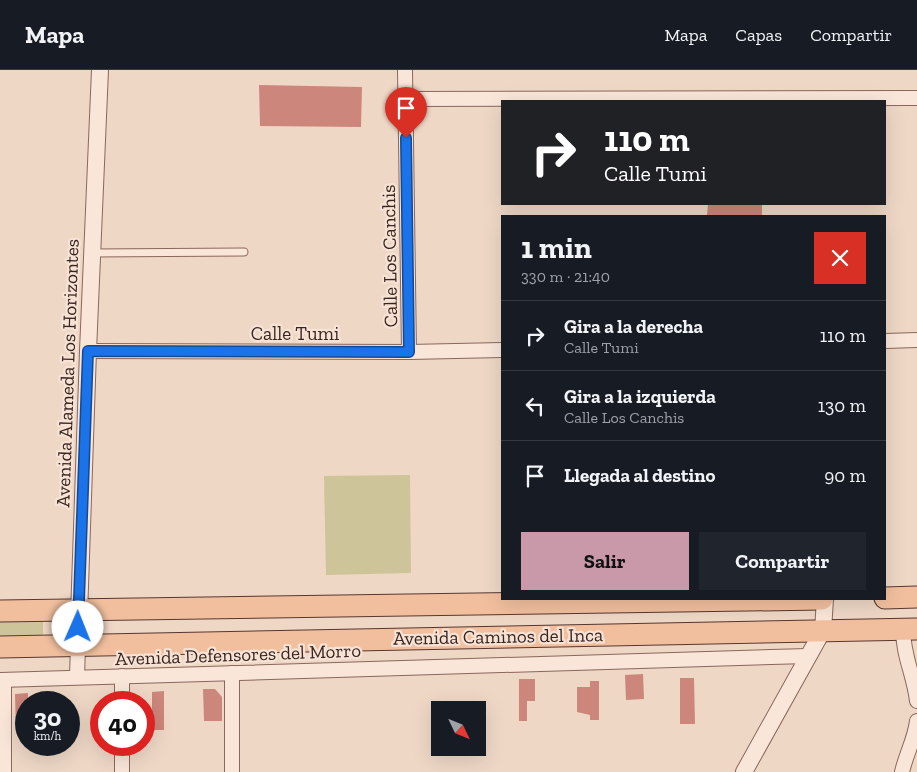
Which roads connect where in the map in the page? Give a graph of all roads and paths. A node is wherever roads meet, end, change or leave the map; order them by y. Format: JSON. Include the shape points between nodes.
{"nodes":[{"id":1,"x":100,"y":70,"type":"edge"},
{"id":2,"x":405,"y":70,"type":"edge"},
{"id":3,"x":917,"y":98,"type":"edge"},
{"id":4,"x":405,"y":100,"type":"junction"},
{"id":5,"x":92,"y":252,"type":"junction"},
{"id":6,"x":244,"y":252,"type":"dead end"},
{"id":7,"x":917,"y":340,"type":"edge"},
{"id":8,"x":886,"y":341,"type":"edge"},
{"id":9,"x":501,"y":350,"type":"edge"},
{"id":10,"x":88,"y":351,"type":"junction"},
{"id":11,"x":409,"y":352,"type":"junction"},
{"id":12,"x":917,"y":597,"type":"edge"},
{"id":13,"x":886,"y":598,"type":"edge"},
{"id":14,"x":756,"y":600,"type":"edge"},
{"id":15,"x":824,"y":600,"type":"edge"},
{"id":16,"x":79,"y":610,"type":"junction"},
{"id":17,"x":0,"y":611,"type":"edge"},
{"id":18,"x":910,"y":629,"type":"edge"},
{"id":19,"x":823,"y":630,"type":"junction"},
{"id":20,"x":78,"y":645,"type":"junction"},
{"id":21,"x":0,"y":647,"type":"edge"},
{"id":22,"x":808,"y":656,"type":"junction"},
{"id":23,"x":232,"y":673,"type":"junction"},
{"id":24,"x":122,"y":676,"type":"junction"},
{"id":25,"x":77,"y":677,"type":"junction"},
{"id":26,"x":2,"y":680,"type":"edge"},
{"id":27,"x":122,"y":691,"type":"edge"},
{"id":28,"x":917,"y":701,"type":"edge"},
{"id":29,"x":917,"y":721,"type":"edge"},
{"id":30,"x":122,"y":756,"type":"edge"},
{"id":31,"x":4,"y":772,"type":"edge"},
{"id":32,"x":122,"y":772,"type":"edge"},
{"id":33,"x":232,"y":772,"type":"edge"},
{"id":34,"x":744,"y":772,"type":"edge"},
{"id":35,"x":902,"y":772,"type":"edge"}],
"edges":[{"from":1,"to":5,"type":"street","name":"Avenida Alameda Los Horizontes"},
{"from":2,"to":4,"type":"street","name":"Calle Los Canchis"},
{"from":3,"to":4,"type":"street"},
{"from":4,"to":11,"type":"street","name":"Calle Los Canchis"},
{"from":5,"to":6,"type":"lane"},
{"from":5,"to":10,"type":"street","name":"Avenida Alameda Los Horizontes"},
{"from":7,"to":8,"type":"street"},
{"from":9,"to":11,"type":"street","name":"Calle Tumi"},
{"from":10,"to":11,"type":"street","name":"Calle Tumi"},
{"from":10,"to":16,"type":"street","name":"Avenida Alameda Los Horizontes"},
{"from":12,"to":13,"type":"main road"},
{"from":14,"to":16,"type":"main road","name":"Avenida Caminos del Inca"},
{"from":15,"to":19,"type":"street"},
{"from":16,"to":17,"type":"main road","name":"Avenida Caminos del Inca"},
{"from":16,"to":20,"type":"street","name":"Avenida Alameda Los Horizontes"},
{"from":18,"to":19,"type":"main road","name":"Avenida Caminos del Inca"},
{"from":18,"to":28,"type":"street","via":[[903,647]]},
{"from":19,"to":20,"type":"main road","name":"Avenida Caminos del Inca"},
{"from":19,"to":22,"type":"street"},
{"from":20,"to":21,"type":"main road","name":"Avenida Caminos del Inca"},
{"from":20,"to":25,"type":"street","name":"Avenida Alameda Los Horizontes"},
{"from":22,"to":23,"type":"street","name":"Avenida Defensores del Morro"},
{"from":22,"to":34,"type":"street"},
{"from":23,"to":24,"type":"street","name":"Avenida Defensores del Morro"},
{"from":23,"to":33,"type":"street"},
{"from":24,"to":25,"type":"street","name":"Avenida Defensores del Morro"},
{"from":24,"to":27,"type":"street"},
{"from":25,"to":26,"type":"street","name":"Avenida Defensores del Morro"},
{"from":26,"to":31,"type":"street"},
{"from":29,"to":35,"type":"street","via":[[916,734]]},
{"from":30,"to":32,"type":"street"}]}
